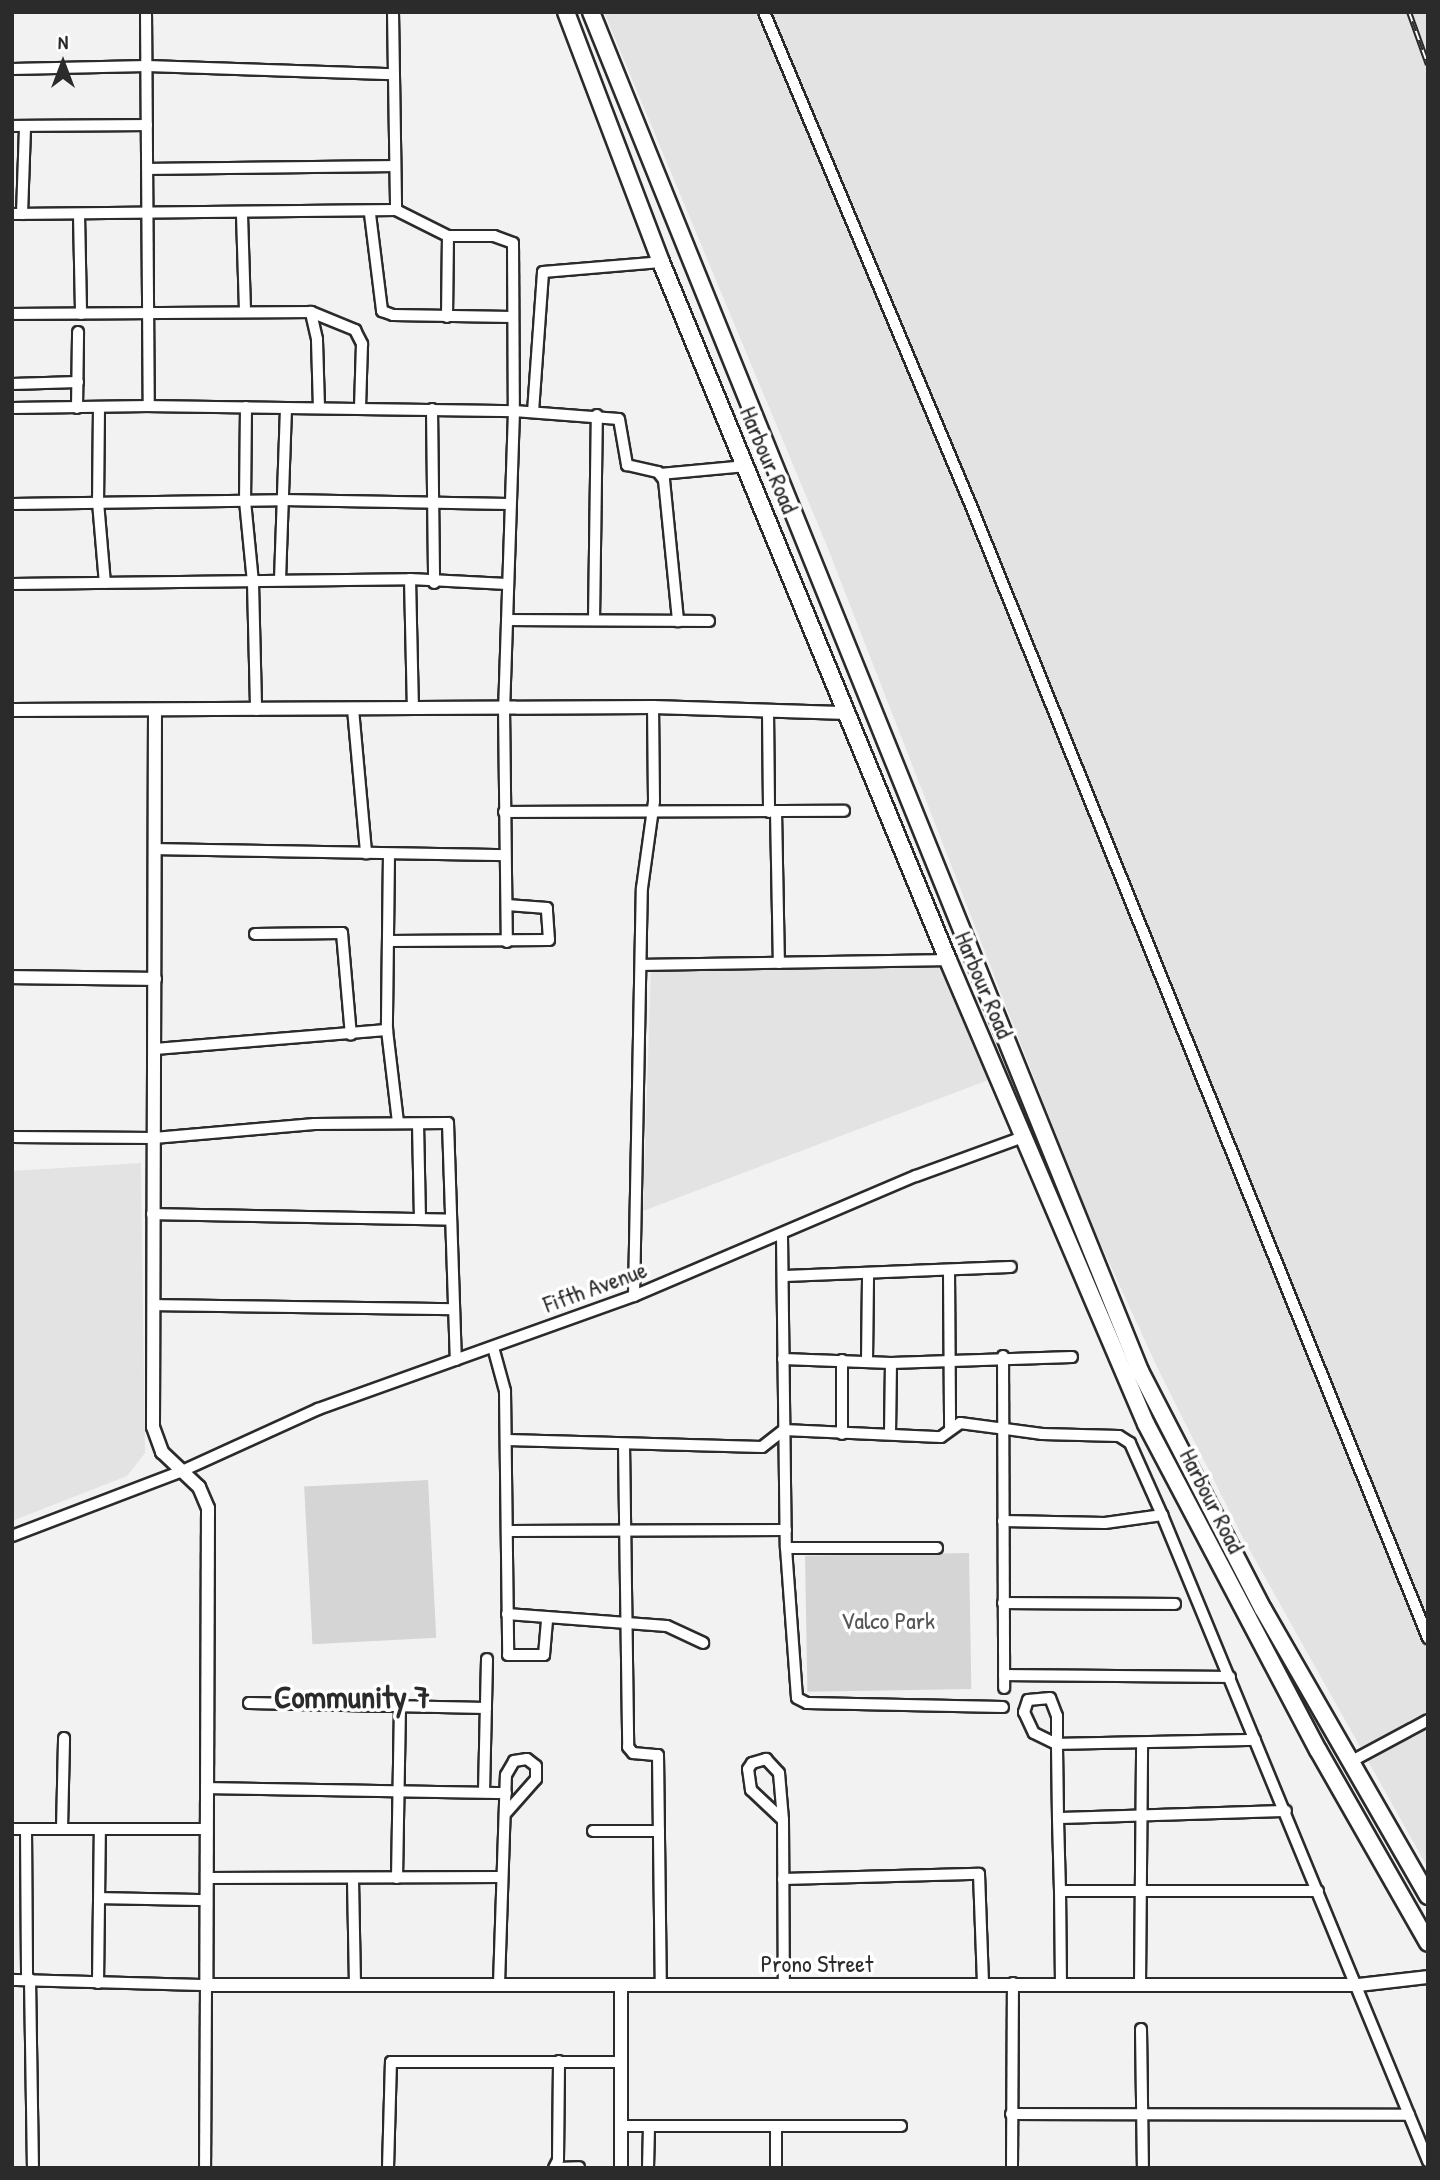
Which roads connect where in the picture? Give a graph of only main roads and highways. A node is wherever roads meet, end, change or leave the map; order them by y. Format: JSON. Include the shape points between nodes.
{"nodes":[{"id":1,"x":566,"y":12,"type":"edge"},
{"id":2,"x":591,"y":12,"type":"edge"},
{"id":3,"x":1428,"y":1896,"type":"edge"},
{"id":4,"x":1428,"y":1943,"type":"edge"}],
"edges":[{"from":1,"to":4,"type":"highway","name":"Harbour Road","via":[[661,262],[948,960],[1146,1424],[1318,1750]]},
{"from":2,"to":3,"type":"highway","name":"Harbour Road","via":[[1140,1371],[1263,1609]]}]}
